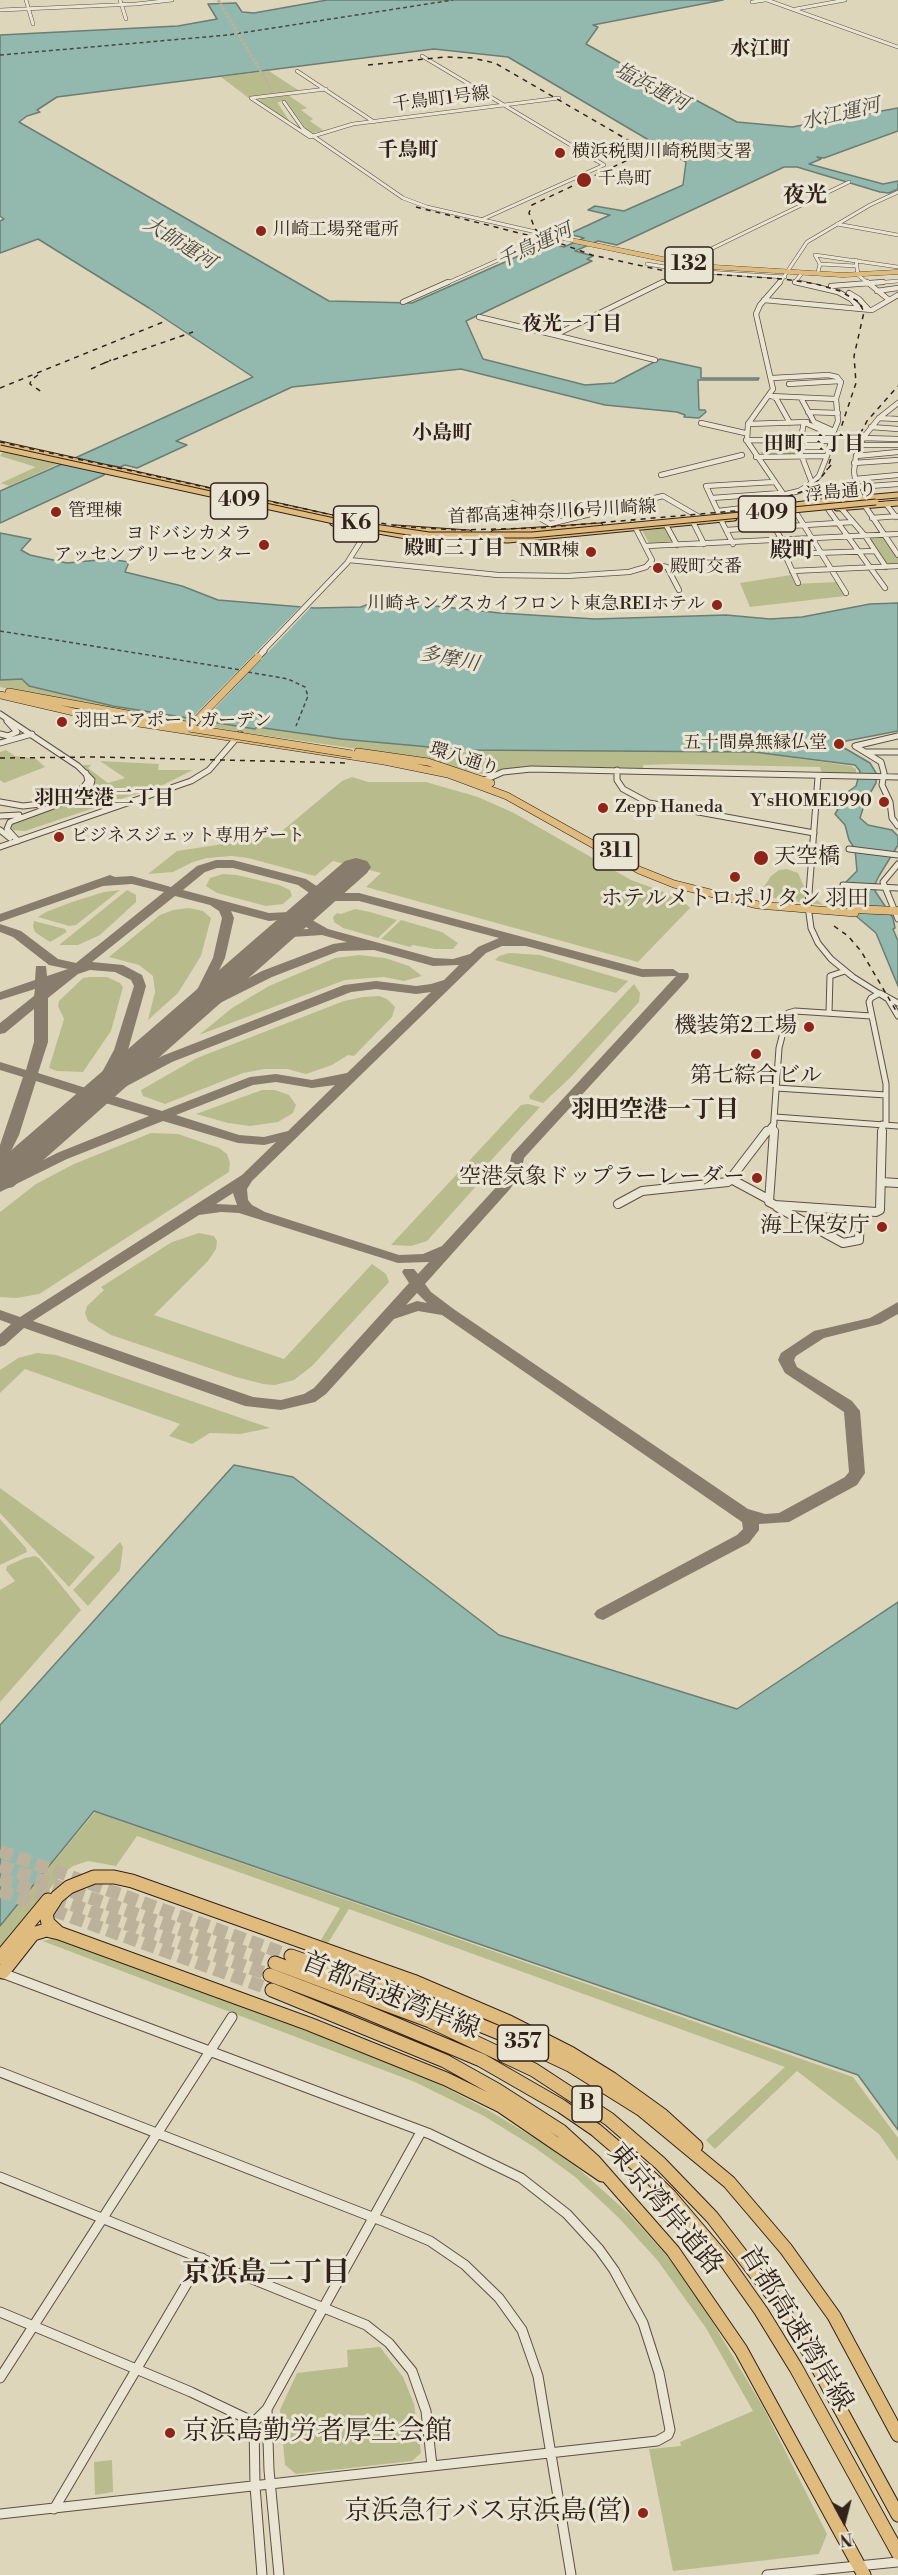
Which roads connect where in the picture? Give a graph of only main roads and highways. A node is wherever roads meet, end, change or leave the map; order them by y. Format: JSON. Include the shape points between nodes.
{"nodes":[{"id":1,"x":575,"y":241,"type":"road end"},
{"id":2,"x":898,"y":269,"type":"edge"},
{"id":3,"x":789,"y":271,"type":"junction"},
{"id":4,"x":858,"y":274,"type":"junction"},
{"id":5,"x":0,"y":447,"type":"edge"},
{"id":6,"x":163,"y":483,"type":"junction"},
{"id":7,"x":898,"y":499,"type":"edge"},
{"id":8,"x":272,"y":508,"type":"junction"},
{"id":9,"x":793,"y":509,"type":"junction"},
{"id":10,"x":720,"y":516,"type":"junction"},
{"id":11,"x":703,"y":519,"type":"junction"},
{"id":12,"x":635,"y":526,"type":"junction"},
{"id":13,"x":370,"y":527,"type":"junction"},
{"id":14,"x":489,"y":533,"type":"junction"},
{"id":15,"x":575,"y":535,"type":"junction"},
{"id":16,"x":258,"y":657,"type":"road end"},
{"id":17,"x":0,"y":692,"type":"edge"},
{"id":18,"x":189,"y":728,"type":"junction"},
{"id":19,"x":236,"y":738,"type":"junction"},
{"id":20,"x":352,"y":754,"type":"junction"},
{"id":21,"x":422,"y":768,"type":"junction"},
{"id":22,"x":480,"y":782,"type":"junction"},
{"id":23,"x":854,"y":911,"type":"joint"},
{"id":24,"x":896,"y":914,"type":"edge"},
{"id":25,"x":132,"y":1881,"type":"junction"},
{"id":26,"x":59,"y":1933,"type":"junction"},
{"id":27,"x":291,"y":1956,"type":"tunnel mouth"},
{"id":28,"x":0,"y":1958,"type":"edge"},
{"id":29,"x":1,"y":1974,"type":"edge"},
{"id":30,"x":272,"y":1990,"type":"tunnel mouth"},
{"id":31,"x":728,"y":2181,"type":"junction"},
{"id":32,"x":612,"y":2182,"type":"junction"},
{"id":33,"x":898,"y":2435,"type":"edge"},
{"id":34,"x":898,"y":2515,"type":"edge"},
{"id":35,"x":898,"y":2553,"type":"edge"},
{"id":36,"x":860,"y":2570,"type":"edge"}],
"edges":[{"from":1,"to":3,"type":"highway","number":"132","via":[[680,264],[754,272]]},
{"from":2,"to":4,"type":"highway","number":"132"},
{"from":2,"to":4,"type":"highway","number":"132"},
{"from":3,"to":4,"type":"highway","number":"132"},
{"from":3,"to":4,"type":"highway","number":"132"},
{"from":5,"to":6,"type":"highway","name":"首都高速神奈川6号川崎線","number":"K6","bridge":true},
{"from":5,"to":8,"type":"highway","name":"首都高速神奈川6号川崎線","number":"K6","bridge":true},
{"from":5,"to":13,"type":"highway","name":"浮島通り","number":"409","bridge":true},
{"from":6,"to":7,"type":"highway","name":"首都高速神奈川6号川崎線","number":"K6","bridge":true,"via":[[359,525],[464,535],[648,524]]},
{"from":6,"to":14,"type":"highway","bridge":true,"via":[[402,530]]},
{"from":7,"to":8,"type":"highway","name":"首都高速神奈川6号川崎線","number":"K6","bridge":true,"via":[[671,524],[500,537],[401,532]]},
{"from":7,"to":9,"type":"highway","name":"浮島通り","number":"409","via":[[861,498]]},
{"from":7,"to":9,"type":"highway","name":"浮島通り","number":"409","via":[[886,504]]},
{"from":8,"to":15,"type":"highway","bridge":true,"via":[[416,537],[497,539]]},
{"from":9,"to":10,"type":"highway","name":"浮島通り","number":"409"},
{"from":9,"to":10,"type":"highway","name":"浮島通り","number":"409"},
{"from":10,"to":11,"type":"highway","name":"浮島通り","number":"409"},
{"from":11,"to":12,"type":"highway","name":"浮島通り","number":"409"},
{"from":11,"to":12,"type":"highway","name":"浮島通り","number":"409"},
{"from":12,"to":14,"type":"highway","name":"浮島通り","number":"409"},
{"from":12,"to":15,"type":"highway","name":"浮島通り","number":"409"},
{"from":13,"to":14,"type":"highway","name":"浮島通り","number":"409"},
{"from":13,"to":15,"type":"highway","name":"浮島通り","number":"409","via":[[412,537],[467,540]]},
{"from":16,"to":18,"type":"main road","bridge":true},
{"from":17,"to":18,"type":"main road"},
{"from":17,"to":19,"type":"main road","name":"環八通り","number":"311","via":[[78,713]]},
{"from":18,"to":20,"type":"main road","bridge":true},
{"from":19,"to":21,"type":"main road","name":"環八通り","number":"311"},
{"from":19,"to":22,"type":"main road","name":"環八通り","number":"311","via":[[418,760],[462,772]]},
{"from":20,"to":21,"type":"main road"},
{"from":20,"to":22,"type":"main road","via":[[411,762]]},
{"from":21,"to":22,"type":"main road","name":"環八通り","number":"311"},
{"from":22,"to":23,"type":"main road","name":"環八通り","number":"311","via":[[610,855],[665,881],[725,899]]},
{"from":23,"to":24,"type":"highway","name":"環八通り"},
{"from":25,"to":26,"type":"highway","via":[[94,1877],[69,1887],[46,1914],[48,1923]]},
{"from":25,"to":28,"type":"highway","via":[[105,1871],[67,1882]]},
{"from":25,"to":31,"type":"highway","via":[[413,1981],[509,2022],[570,2053],[639,2098],[689,2139]]},
{"from":26,"to":29,"type":"highway","via":[[46,1930],[33,1934]]},
{"from":26,"to":32,"type":"highway","via":[[446,2079],[501,2106]]},
{"from":27,"to":31,"type":"highway","name":"東京湾岸道路","number":"357","via":[[465,2018],[570,2065],[642,2110]]},
{"from":30,"to":32,"type":"highway","name":"東京湾岸道路","number":"357","via":[[445,2061],[497,2090],[561,2131]]},
{"from":31,"to":33,"type":"highway","name":"東京湾岸道路","number":"357","via":[[786,2249],[834,2316]]},
{"from":32,"to":36,"type":"highway","name":"東京湾岸道路","number":"357","via":[[680,2260],[741,2350]]},
{"from":34,"to":35,"type":"highway","name":"首都高速湾岸線","number":"B","via":[[780,2305],[712,2217],[660,2163],[609,2119],[534,2070],[430,2021],[273,1969],[481,2060],[561,2106],[646,2173],[704,2235],[761,2311]]}]}
